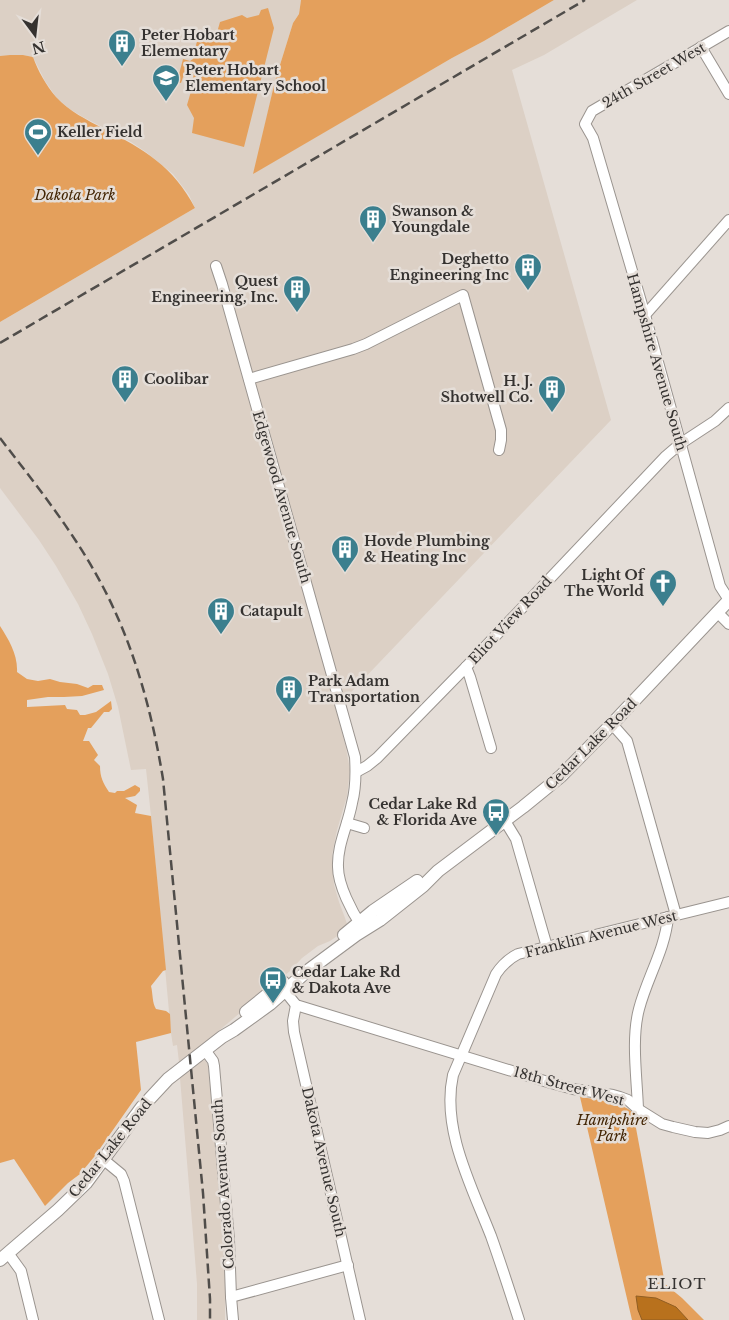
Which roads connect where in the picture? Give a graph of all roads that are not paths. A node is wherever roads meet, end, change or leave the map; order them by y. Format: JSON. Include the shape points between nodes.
{"nodes":[{"id":1,"x":729,"y":31,"type":"edge"},
{"id":2,"x":701,"y":47,"type":"junction"},
{"id":3,"x":729,"y":94,"type":"edge"},
{"id":4,"x":585,"y":124,"type":"joint"},
{"id":5,"x":729,"y":220,"type":"edge"},
{"id":6,"x":216,"y":266,"type":"dead end"},
{"id":7,"x":645,"y":315,"type":"junction"},
{"id":8,"x":249,"y":379,"type":"junction"},
{"id":9,"x":729,"y":408,"type":"edge"},
{"id":10,"x":680,"y":444,"type":"junction"},
{"id":11,"x":499,"y":450,"type":"dead end"},
{"id":12,"x":729,"y":600,"type":"edge"},
{"id":13,"x":717,"y":612,"type":"junction"},
{"id":14,"x":729,"y":624,"type":"edge"},
{"id":15,"x":466,"y":667,"type":"junction"},
{"id":16,"x":612,"y":724,"type":"junction"},
{"id":17,"x":491,"y":748,"type":"dead end"},
{"id":18,"x":356,"y":772,"type":"junction"},
{"id":19,"x":505,"y":821,"type":"junction"},
{"id":20,"x":347,"y":823,"type":"junction"},
{"id":21,"x":364,"y":828,"type":"dead end"},
{"id":22,"x":729,"y":902,"type":"edge"},
{"id":23,"x":672,"y":916,"type":"junction"},
{"id":24,"x":362,"y":926,"type":"junction"},
{"id":25,"x":548,"y":947,"type":"junction"},
{"id":26,"x":282,"y":988,"type":"junction"},
{"id":27,"x":296,"y":1005,"type":"junction"},
{"id":28,"x":205,"y":1050,"type":"junction"},
{"id":29,"x":461,"y":1055,"type":"junction"},
{"id":30,"x":638,"y":1109,"type":"junction"},
{"id":31,"x":729,"y":1126,"type":"edge"},
{"id":32,"x":104,"y":1160,"type":"junction"},
{"id":33,"x":4,"y":1257,"type":"edge"},
{"id":34,"x":348,"y":1265,"type":"junction"},
{"id":35,"x":231,"y":1297,"type":"junction"},
{"id":36,"x":33,"y":1320,"type":"edge"},
{"id":37,"x":159,"y":1320,"type":"edge"},
{"id":38,"x":233,"y":1320,"type":"edge"},
{"id":39,"x":360,"y":1320,"type":"edge"},
{"id":40,"x":519,"y":1320,"type":"edge"}],
"edges":[{"from":1,"to":2,"type":"street","name":"24th Street West"},
{"from":2,"to":3,"type":"street"},
{"from":2,"to":4,"type":"street","name":"24th Street West","via":[[592,111]]},
{"from":4,"to":7,"type":"street","name":"Hampshire Avenue South","via":[[593,138]]},
{"from":5,"to":7,"type":"street"},
{"from":6,"to":8,"type":"street","name":"Edgewood Avenue South"},
{"from":7,"to":10,"type":"street","name":"Hampshire Avenue South"},
{"from":8,"to":11,"type":"street","via":[[366,344],[463,296],[501,430]]},
{"from":8,"to":18,"type":"street","name":"Edgewood Avenue South","via":[[355,757]]},
{"from":9,"to":10,"type":"street","name":"Eliot View Road"},
{"from":10,"to":12,"type":"street","name":"Hampshire Avenue South","via":[[720,586]]},
{"from":10,"to":15,"type":"street","name":"Eliot View Road"},
{"from":12,"to":13,"type":"street","name":"Cedar Lake Road"},
{"from":13,"to":14,"type":"street"},
{"from":13,"to":16,"type":"street","name":"Cedar Lake Road"},
{"from":15,"to":17,"type":"street"},
{"from":15,"to":18,"type":"street","name":"Eliot View Road","via":[[377,758]]},
{"from":16,"to":19,"type":"street","name":"Cedar Lake Road","via":[[561,776]]},
{"from":16,"to":23,"type":"street","via":[[627,742]]},
{"from":18,"to":20,"type":"street","name":"Edgewood Avenue South"},
{"from":19,"to":24,"type":"street","name":"Cedar Lake Road","via":[[438,870],[380,920]]},
{"from":19,"to":25,"type":"street","via":[[516,839]]},
{"from":20,"to":21,"type":"street"},
{"from":20,"to":24,"type":"street","name":"Edgewood Avenue South","via":[[341,840],[338,874],[354,915]]},
{"from":22,"to":23,"type":"street","name":"Franklin Avenue West"},
{"from":23,"to":25,"type":"street","name":"Franklin Avenue West"},
{"from":23,"to":30,"type":"street","via":[[642,996],[635,1026]]},
{"from":24,"to":26,"type":"street","name":"Cedar Lake Road"},
{"from":25,"to":29,"type":"street","name":"Franklin Avenue West","via":[[518,954],[502,966]]},
{"from":26,"to":27,"type":"street"},
{"from":26,"to":28,"type":"street","name":"Cedar Lake Road","via":[[270,1004]]},
{"from":27,"to":29,"type":"street"},
{"from":27,"to":34,"type":"street","name":"Dakota Avenue South","via":[[294,1032]]},
{"from":28,"to":32,"type":"street","name":"Cedar Lake Road","via":[[155,1092]]},
{"from":28,"to":35,"type":"street","name":"Colorado Avenue South","via":[[214,1066]]},
{"from":29,"to":30,"type":"street","name":"18th Street West","via":[[551,1083],[613,1095],[628,1100]]},
{"from":29,"to":40,"type":"street","via":[[450,1088],[457,1144]]},
{"from":30,"to":31,"type":"street","name":"18th Street West","via":[[662,1124],[695,1132],[708,1133]]},
{"from":32,"to":33,"type":"street","name":"Cedar Lake Road","via":[[72,1198]]},
{"from":32,"to":37,"type":"street","via":[[121,1174],[124,1181]]},
{"from":33,"to":36,"type":"street","via":[[20,1268]]},
{"from":34,"to":35,"type":"street"},
{"from":34,"to":39,"type":"street","name":"Dakota Avenue South"},
{"from":35,"to":38,"type":"street","name":"Colorado Avenue South"}]}
